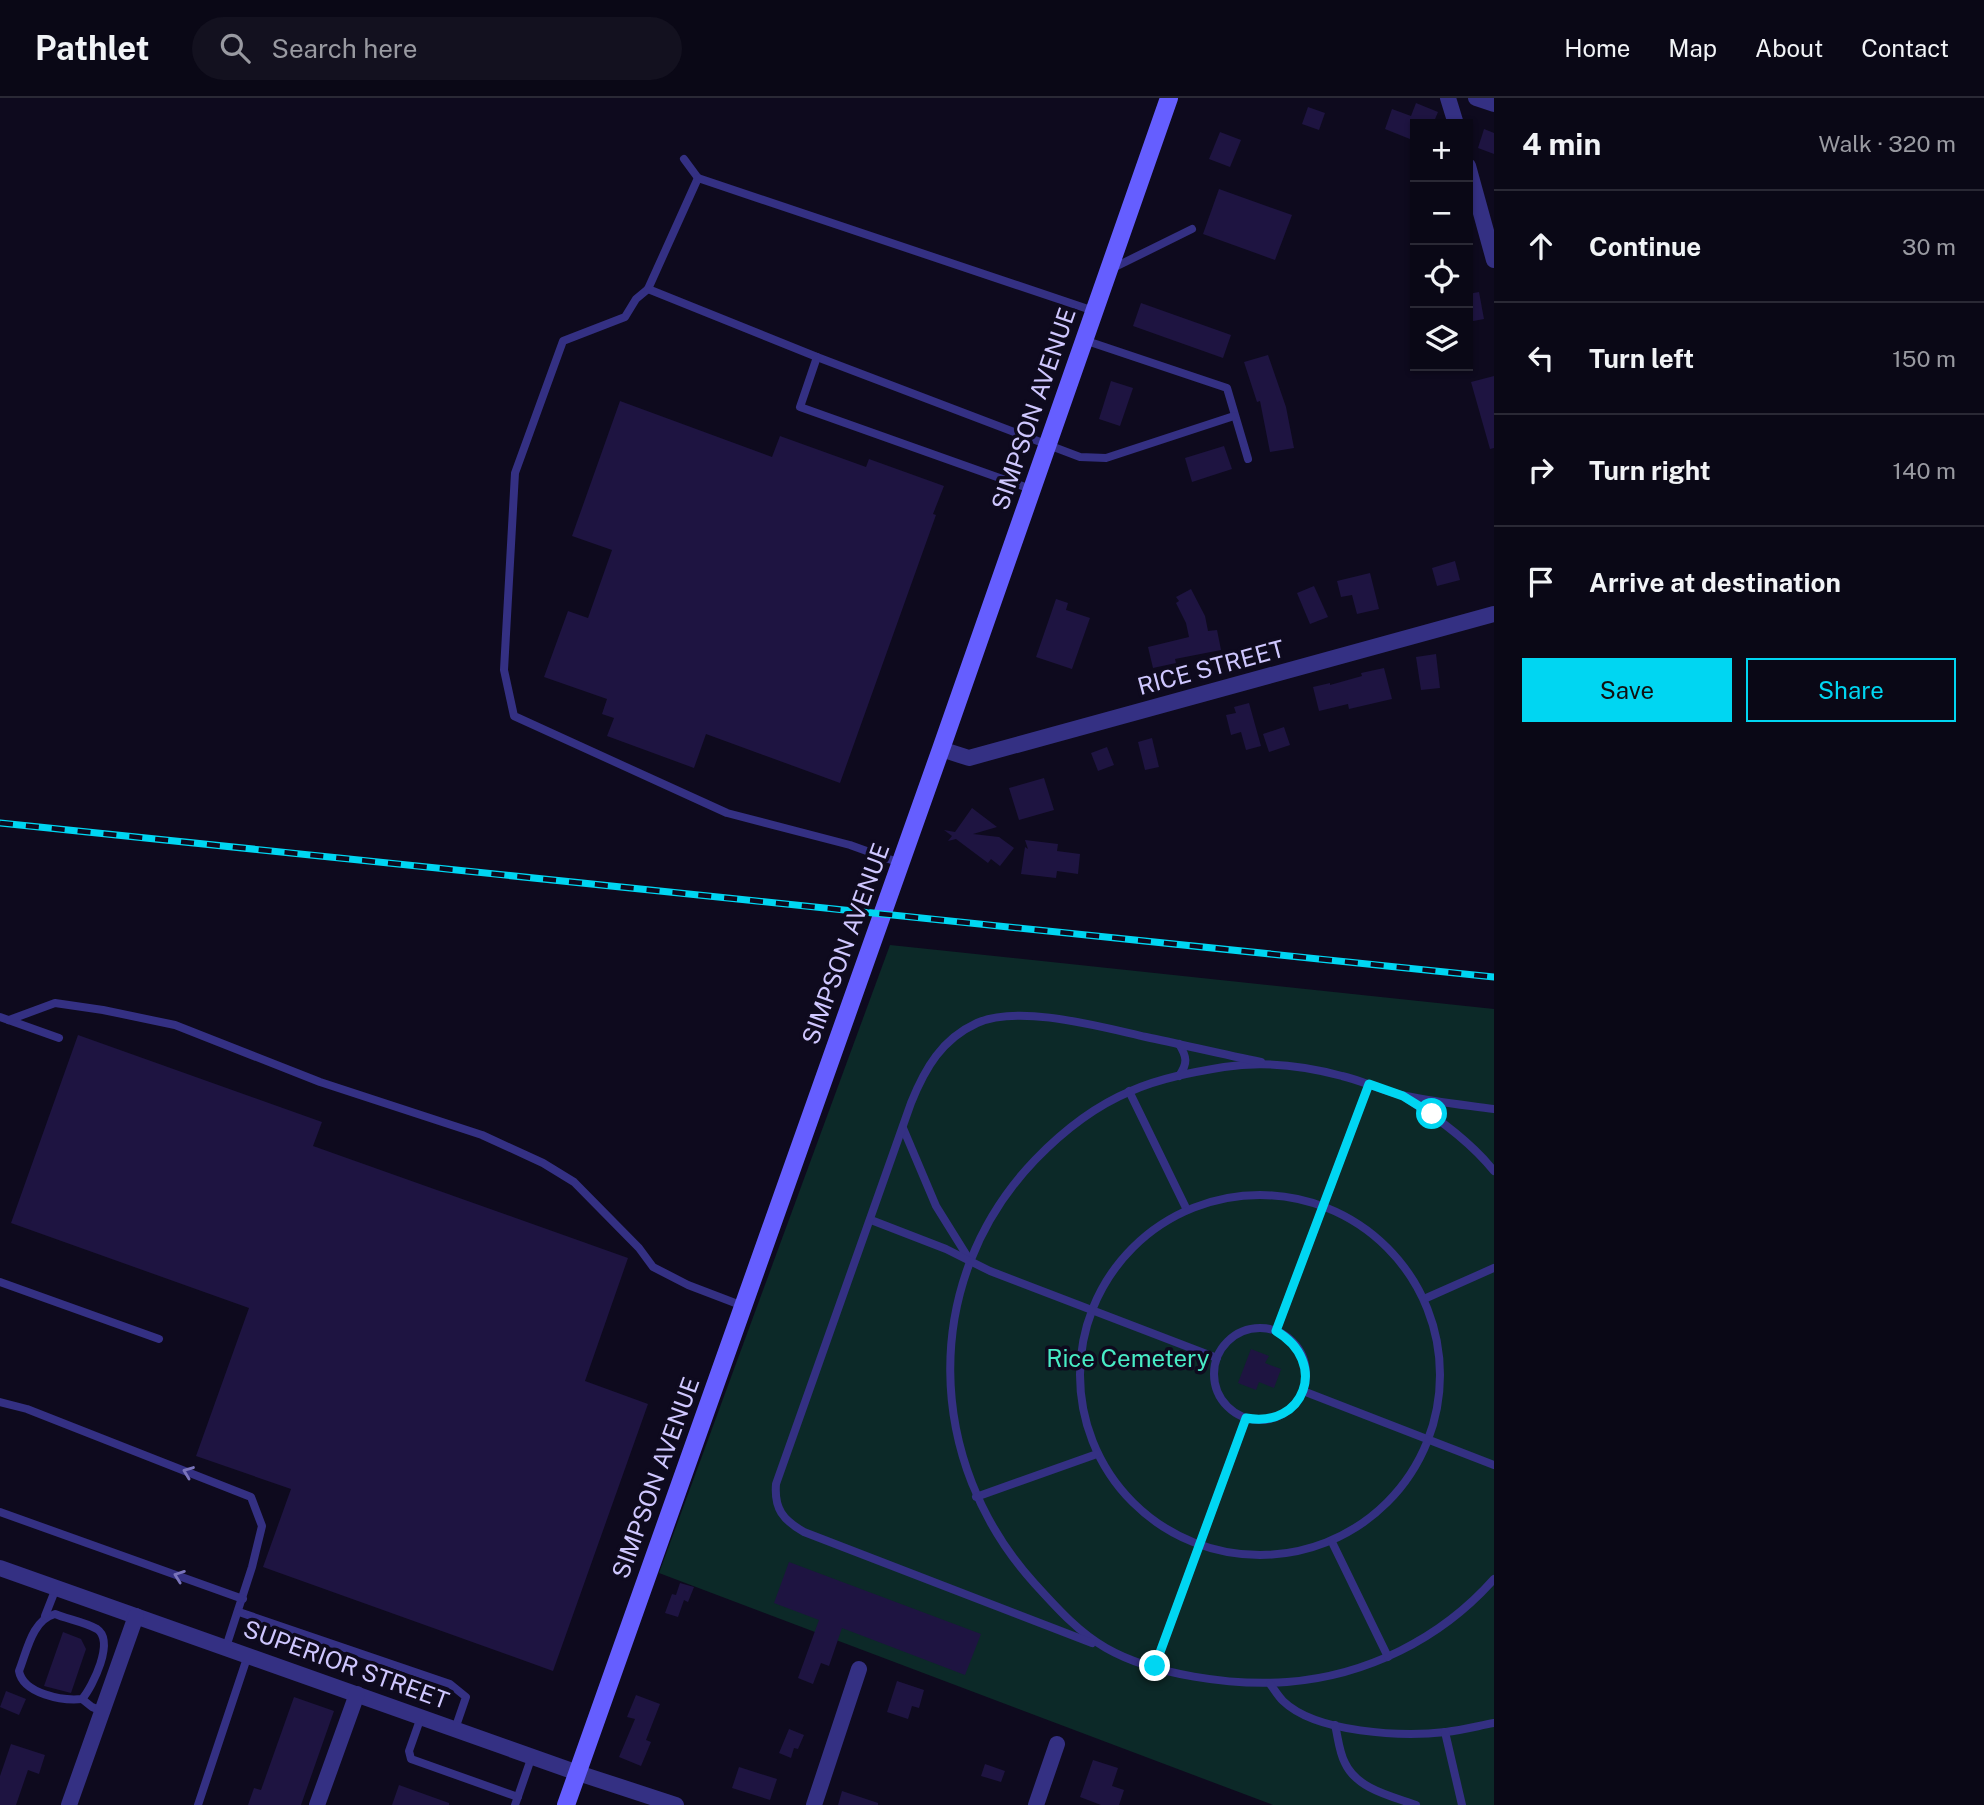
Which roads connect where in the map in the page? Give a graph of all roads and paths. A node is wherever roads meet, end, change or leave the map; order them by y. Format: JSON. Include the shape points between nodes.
{"nodes":[{"id":1,"x":1169,"y":98,"type":"edge"},
{"id":2,"x":1448,"y":98,"type":"edge"},
{"id":3,"x":1476,"y":98,"type":"edge"},
{"id":4,"x":1494,"y":104,"type":"edge"},
{"id":5,"x":1454,"y":119,"type":"edge"},
{"id":6,"x":684,"y":159,"type":"dead end"},
{"id":7,"x":698,"y":178,"type":"junction"},
{"id":8,"x":1473,"y":180,"type":"edge"},
{"id":9,"x":1488,"y":220,"type":"edge"},
{"id":10,"x":1192,"y":229,"type":"dead end"},
{"id":11,"x":1494,"y":260,"type":"edge"},
{"id":12,"x":1108,"y":271,"type":"junction"},
{"id":13,"x":648,"y":289,"type":"junction"},
{"id":14,"x":1094,"y":311,"type":"junction"},
{"id":15,"x":1084,"y":340,"type":"junction"},
{"id":16,"x":817,"y":357,"type":"junction"},
{"id":17,"x":1234,"y":416,"type":"junction"},
{"id":18,"x":1048,"y":443,"type":"junction"},
{"id":19,"x":1248,"y":459,"type":"dead end"},
{"id":20,"x":1031,"y":489,"type":"junction"},
{"id":21,"x":1494,"y":614,"type":"edge"},
{"id":22,"x":941,"y":748,"type":"junction"},
{"id":23,"x":900,"y":863,"type":"junction"},
{"id":24,"x":4,"y":1018,"type":"edge"},
{"id":25,"x":59,"y":1038,"type":"dead end"},
{"id":26,"x":1179,"y":1044,"type":"junction"},
{"id":27,"x":1276,"y":1065,"type":"junction"},
{"id":28,"x":1179,"y":1076,"type":"junction"},
{"id":29,"x":1369,"y":1084,"type":"junction"},
{"id":30,"x":1129,"y":1091,"type":"junction"},
{"id":31,"x":1403,"y":1096,"type":"junction"},
{"id":32,"x":1494,"y":1109,"type":"edge"},
{"id":33,"x":903,"y":1128,"type":"junction"},
{"id":34,"x":1494,"y":1171,"type":"edge"},
{"id":35,"x":1324,"y":1206,"type":"junction"},
{"id":36,"x":1187,"y":1210,"type":"junction"},
{"id":37,"x":870,"y":1220,"type":"junction"},
{"id":38,"x":970,"y":1261,"type":"junction"},
{"id":39,"x":1494,"y":1268,"type":"edge"},
{"id":40,"x":0,"y":1282,"type":"edge"},
{"id":41,"x":1423,"y":1299,"type":"junction"},
{"id":42,"x":743,"y":1307,"type":"junction"},
{"id":43,"x":1093,"y":1310,"type":"junction"},
{"id":44,"x":1276,"y":1331,"type":"junction"},
{"id":45,"x":159,"y":1339,"type":"dead end"},
{"id":46,"x":1217,"y":1358,"type":"junction"},
{"id":47,"x":1303,"y":1391,"type":"junction"},
{"id":48,"x":0,"y":1402,"type":"edge"},
{"id":49,"x":1246,"y":1418,"type":"junction"},
{"id":50,"x":1429,"y":1440,"type":"junction"},
{"id":51,"x":1097,"y":1454,"type":"junction"},
{"id":52,"x":1494,"y":1465,"type":"edge"},
{"id":53,"x":976,"y":1497,"type":"junction"},
{"id":54,"x":0,"y":1512,"type":"edge"},
{"id":55,"x":1332,"y":1542,"type":"junction"},
{"id":56,"x":1199,"y":1546,"type":"junction"},
{"id":57,"x":0,"y":1568,"type":"edge"},
{"id":58,"x":1494,"y":1579,"type":"edge"},
{"id":59,"x":56,"y":1588,"type":"junction"},
{"id":60,"x":243,"y":1599,"type":"junction"},
{"id":61,"x":239,"y":1612,"type":"junction"},
{"id":62,"x":46,"y":1616,"type":"junction"},
{"id":63,"x":136,"y":1616,"type":"junction"},
{"id":64,"x":226,"y":1647,"type":"junction"},
{"id":65,"x":1107,"y":1649,"type":"junction"},
{"id":66,"x":248,"y":1655,"type":"junction"},
{"id":67,"x":1388,"y":1657,"type":"junction"},
{"id":68,"x":1155,"y":1666,"type":"junction"},
{"id":69,"x":859,"y":1668,"type":"dead end"},
{"id":70,"x":1270,"y":1684,"type":"junction"},
{"id":71,"x":357,"y":1694,"type":"junction"},
{"id":72,"x":82,"y":1699,"type":"junction"},
{"id":73,"x":102,"y":1711,"type":"junction"},
{"id":74,"x":421,"y":1716,"type":"junction"},
{"id":75,"x":1494,"y":1723,"type":"edge"},
{"id":76,"x":1335,"y":1725,"type":"junction"},
{"id":77,"x":455,"y":1728,"type":"junction"},
{"id":78,"x":1445,"y":1732,"type":"junction"},
{"id":79,"x":1057,"y":1744,"type":"dead end"},
{"id":80,"x":532,"y":1756,"type":"junction"},
{"id":81,"x":578,"y":1773,"type":"junction"},
{"id":82,"x":516,"y":1801,"type":"edge"},
{"id":83,"x":69,"y":1805,"type":"edge"},
{"id":84,"x":198,"y":1805,"type":"edge"},
{"id":85,"x":317,"y":1805,"type":"edge"},
{"id":86,"x":566,"y":1805,"type":"edge"},
{"id":87,"x":676,"y":1805,"type":"edge"},
{"id":88,"x":814,"y":1805,"type":"edge"},
{"id":89,"x":1036,"y":1805,"type":"edge"},
{"id":90,"x":1416,"y":1805,"type":"edge"},
{"id":91,"x":1462,"y":1805,"type":"edge"}],
"edges":[{"from":1,"to":12,"type":"street","name":"SIMPSON AVENUE"},
{"from":2,"to":5,"type":"street"},
{"from":3,"to":4,"type":"street"},
{"from":6,"to":7,"type":"lane"},
{"from":7,"to":13,"type":"lane"},
{"from":7,"to":14,"type":"lane"},
{"from":8,"to":9,"type":"street"},
{"from":9,"to":11,"type":"street"},
{"from":10,"to":12,"type":"lane"},
{"from":12,"to":14,"type":"street","name":"SIMPSON AVENUE"},
{"from":13,"to":16,"type":"lane"},
{"from":13,"to":23,"type":"lane","via":[[625,317],[564,341],[516,473],[504,670],[514,716],[727,813]]},
{"from":14,"to":15,"type":"street","name":"SIMPSON AVENUE"},
{"from":15,"to":17,"type":"lane","via":[[1227,388]]},
{"from":15,"to":18,"type":"street","name":"SIMPSON AVENUE"},
{"from":16,"to":18,"type":"lane"},
{"from":16,"to":20,"type":"lane","via":[[800,407]]},
{"from":17,"to":18,"type":"lane","via":[[1106,458],[1080,457]]},
{"from":17,"to":19,"type":"lane"},
{"from":18,"to":20,"type":"street","name":"SIMPSON AVENUE"},
{"from":20,"to":22,"type":"street","name":"SIMPSON AVENUE"},
{"from":21,"to":22,"type":"street","name":"RICE STREET","via":[[969,758]]},
{"from":22,"to":23,"type":"street","name":"SIMPSON AVENUE"},
{"from":23,"to":42,"type":"street","name":"SIMPSON AVENUE"},
{"from":24,"to":25,"type":"lane"},
{"from":24,"to":42,"type":"lane","via":[[55,1003],[175,1025],[320,1082],[482,1135],[574,1182],[653,1267]]},
{"from":26,"to":27,"type":"lane"},
{"from":26,"to":28,"type":"lane","via":[[1187,1063]]},
{"from":26,"to":33,"type":"lane","via":[[1044,1017],[979,1022],[939,1051],[924,1072]]},
{"from":27,"to":28,"type":"lane","via":[[1226,1067]]},
{"from":27,"to":29,"type":"lane"},
{"from":28,"to":30,"type":"lane"},
{"from":29,"to":31,"type":"lane"},
{"from":29,"to":35,"type":"lane"},
{"from":30,"to":36,"type":"lane"},
{"from":30,"to":38,"type":"lane","via":[[1067,1130],[1026,1171],[988,1222]]},
{"from":31,"to":32,"type":"lane"},
{"from":31,"to":34,"type":"lane","via":[[1449,1128]]},
{"from":33,"to":37,"type":"lane"},
{"from":33,"to":38,"type":"lane","via":[[936,1206]]},
{"from":35,"to":36,"type":"lane","via":[[1263,1194],[1215,1200]]},
{"from":35,"to":41,"type":"lane","via":[[1382,1241],[1412,1277]]},
{"from":35,"to":44,"type":"lane"},
{"from":36,"to":43,"type":"lane","via":[[1137,1242]]},
{"from":37,"to":38,"type":"lane"},
{"from":37,"to":65,"type":"lane","via":[[776,1484],[779,1514],[804,1532]]},
{"from":38,"to":43,"type":"lane"},
{"from":38,"to":53,"type":"lane","via":[[952,1335],[950,1370],[958,1438]]},
{"from":39,"to":41,"type":"lane"},
{"from":40,"to":45,"type":"lane"},
{"from":41,"to":50,"type":"lane","via":[[1435,1334],[1440,1388]]},
{"from":42,"to":81,"type":"street","name":"SIMPSON AVENUE"},
{"from":43,"to":46,"type":"lane"},
{"from":43,"to":51,"type":"lane","via":[[1079,1365],[1080,1393]]},
{"from":44,"to":46,"type":"lane","via":[[1262,1328],[1241,1333]]},
{"from":44,"to":47,"type":"lane","via":[[1298,1349],[1306,1377]]},
{"from":46,"to":49,"type":"lane","via":[[1214,1373],[1222,1401]]},
{"from":47,"to":49,"type":"lane","via":[[1279,1416]]},
{"from":47,"to":50,"type":"lane"},
{"from":60,"to":48,"type":"lane","one_way":true,"via":[[262,1526],[251,1497]]},
{"from":49,"to":56,"type":"lane"},
{"from":50,"to":52,"type":"lane"},
{"from":50,"to":55,"type":"lane","via":[[1392,1496]]},
{"from":51,"to":53,"type":"lane"},
{"from":51,"to":56,"type":"lane","via":[[1143,1511],[1164,1529]]},
{"from":53,"to":65,"type":"lane","via":[[1016,1563],[1066,1617]]},
{"from":60,"to":54,"type":"lane","one_way":true},
{"from":55,"to":56,"type":"lane","via":[[1289,1555],[1256,1557]]},
{"from":55,"to":67,"type":"lane"},
{"from":56,"to":68,"type":"lane"},
{"from":57,"to":59,"type":"street","name":"SUPERIOR STREET"},
{"from":58,"to":67,"type":"lane","via":[[1461,1611]]},
{"from":59,"to":62,"type":"lane"},
{"from":59,"to":63,"type":"street","name":"SUPERIOR STREET"},
{"from":60,"to":61,"type":"lane"},
{"from":61,"to":64,"type":"lane"},
{"from":61,"to":77,"type":"lane","via":[[450,1684],[466,1697]]},
{"from":62,"to":72,"type":"lane","via":[[54,1614],[98,1629],[104,1639],[104,1651]]},
{"from":62,"to":72,"type":"lane","via":[[38,1624],[20,1678],[54,1697]]},
{"from":63,"to":64,"type":"street","name":"SUPERIOR STREET"},
{"from":63,"to":73,"type":"street"},
{"from":64,"to":66,"type":"street","name":"SUPERIOR STREET"},
{"from":65,"to":68,"type":"lane"},
{"from":66,"to":71,"type":"street","name":"SUPERIOR STREET"},
{"from":66,"to":84,"type":"lane"},
{"from":67,"to":70,"type":"lane","via":[[1345,1673]]},
{"from":68,"to":70,"type":"lane","via":[[1196,1677]]},
{"from":69,"to":88,"type":"street"},
{"from":70,"to":76,"type":"lane","via":[[1284,1702]]},
{"from":71,"to":74,"type":"street","name":"SUPERIOR STREET"},
{"from":71,"to":85,"type":"street"},
{"from":72,"to":73,"type":"lane"},
{"from":73,"to":83,"type":"street"},
{"from":74,"to":77,"type":"street","name":"SUPERIOR STREET"},
{"from":74,"to":82,"type":"lane","via":[[409,1751],[411,1759]]},
{"from":75,"to":78,"type":"lane"},
{"from":76,"to":78,"type":"lane","via":[[1392,1733]]},
{"from":76,"to":90,"type":"lane","via":[[1344,1763],[1353,1776]]},
{"from":77,"to":80,"type":"street","name":"SUPERIOR STREET"},
{"from":78,"to":91,"type":"lane"},
{"from":79,"to":89,"type":"street"},
{"from":80,"to":81,"type":"street","name":"SUPERIOR STREET"},
{"from":80,"to":82,"type":"lane"},
{"from":81,"to":86,"type":"street","name":"SIMPSON AVENUE"},
{"from":81,"to":87,"type":"street","name":"SUPERIOR STREET"}]}
